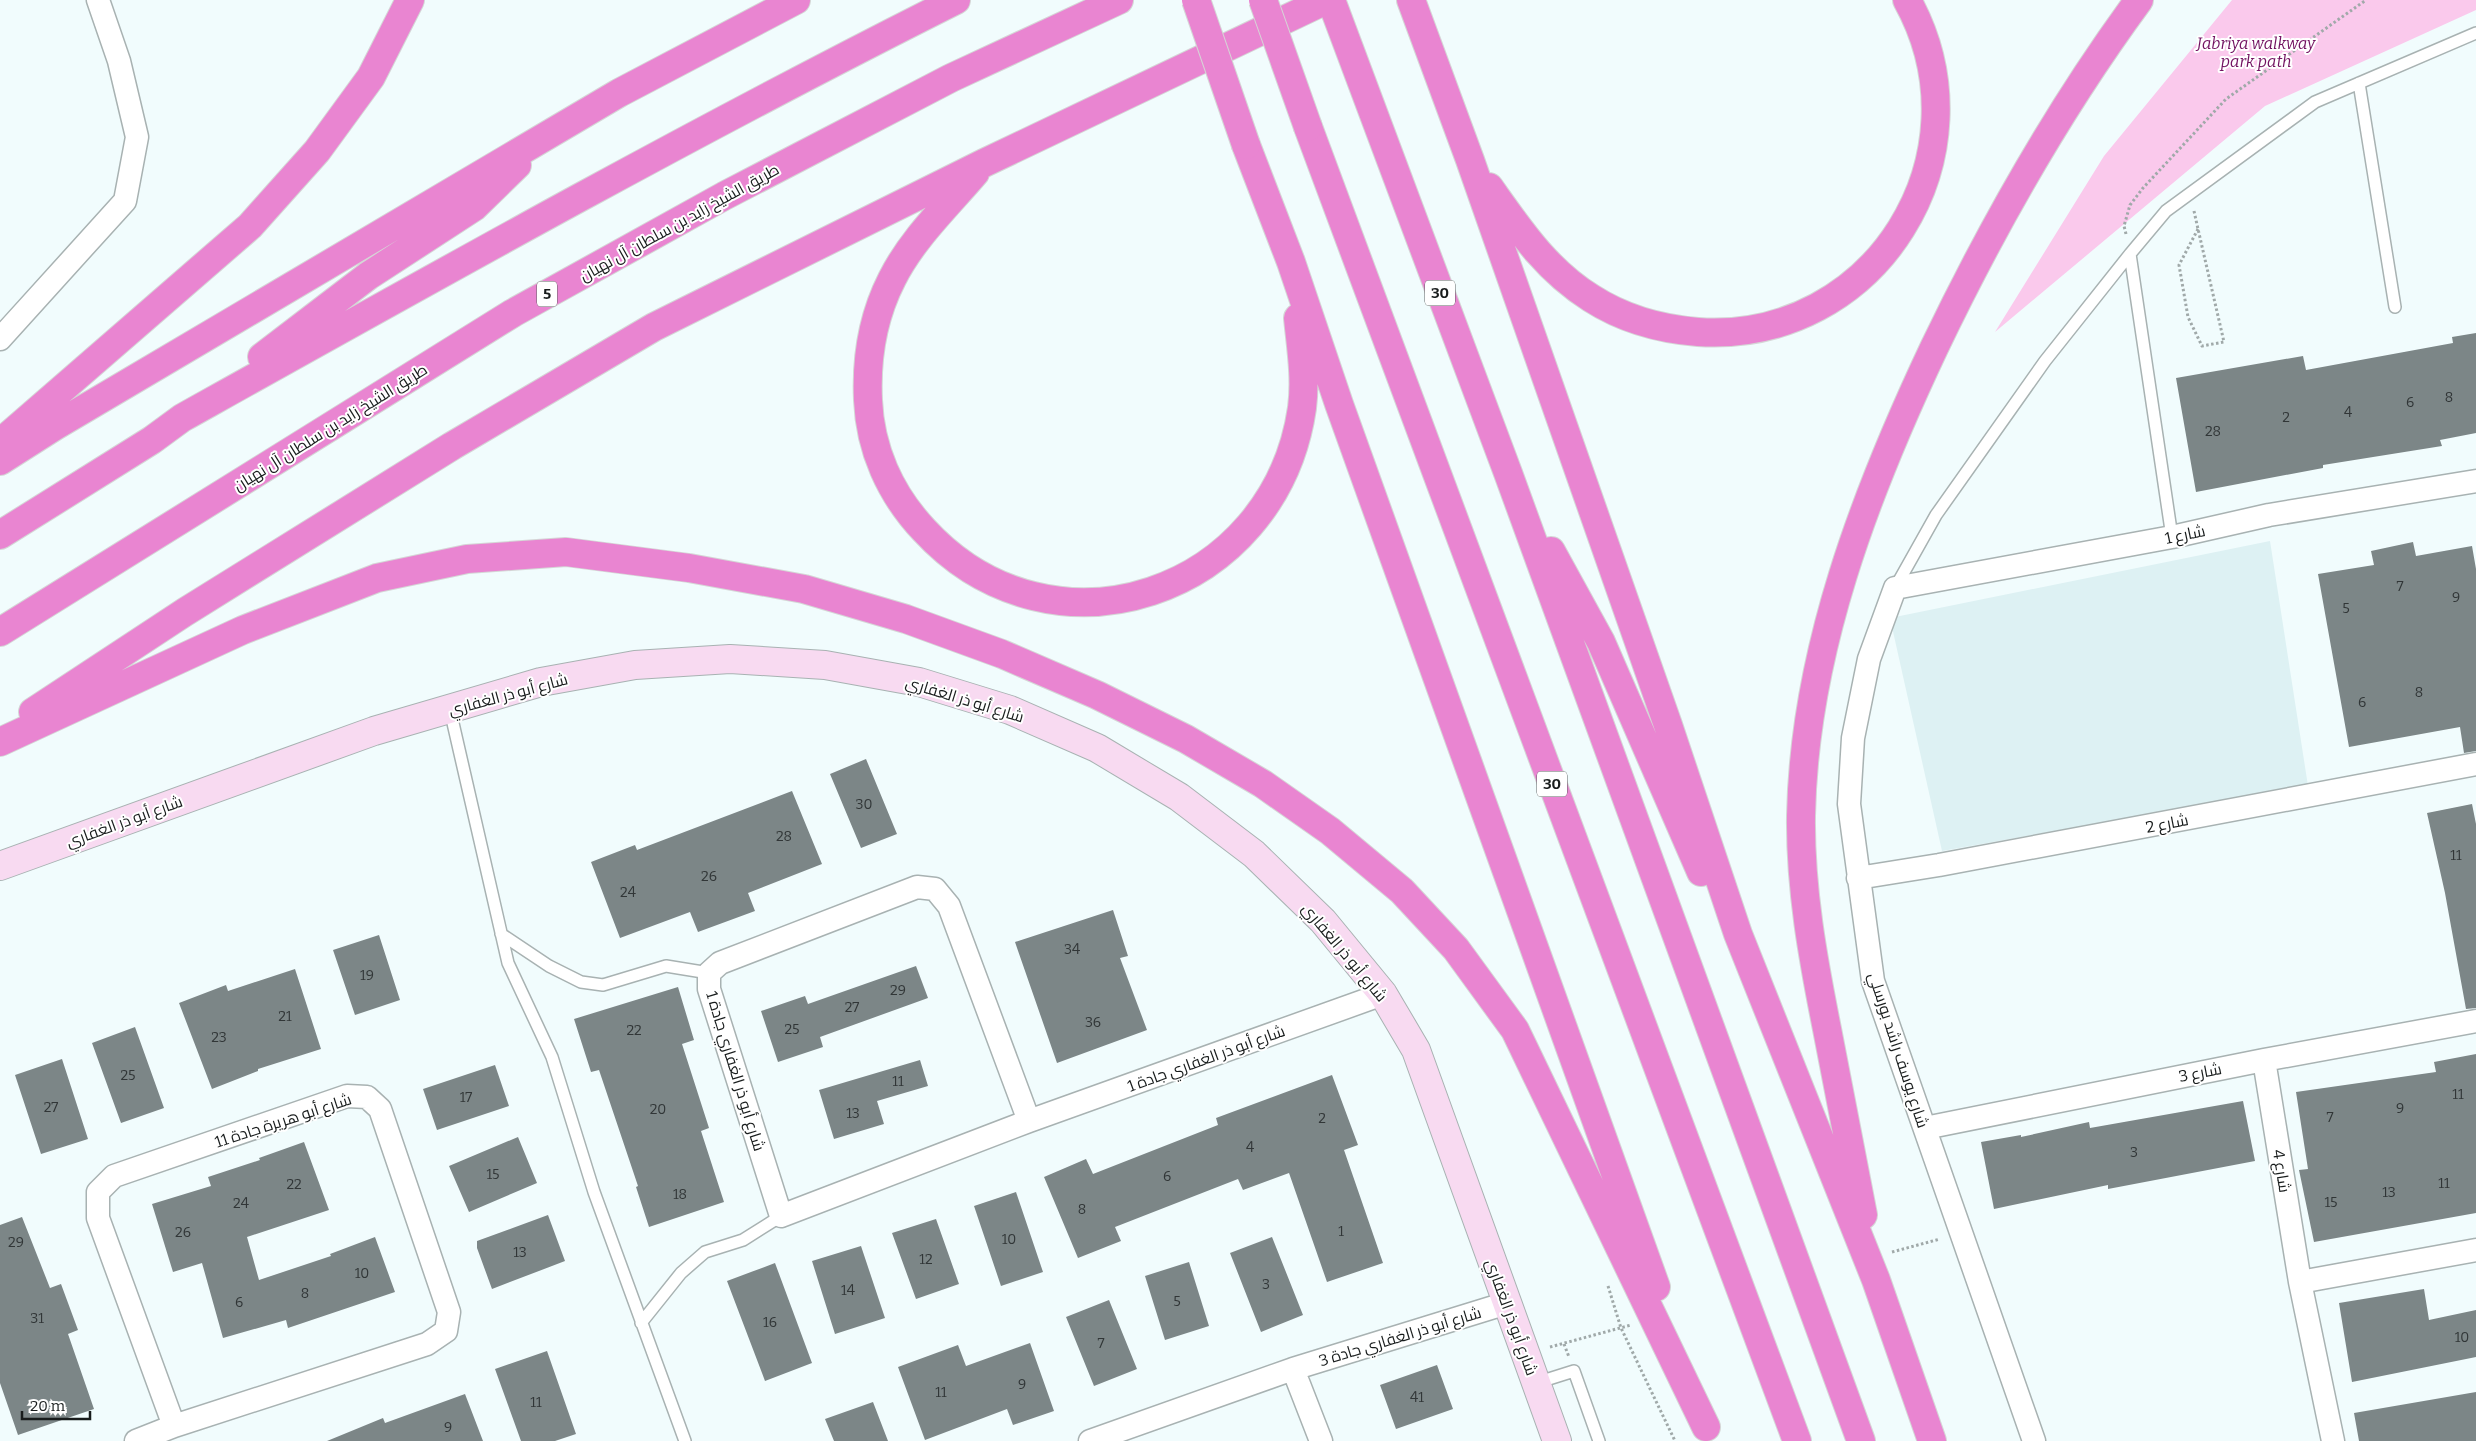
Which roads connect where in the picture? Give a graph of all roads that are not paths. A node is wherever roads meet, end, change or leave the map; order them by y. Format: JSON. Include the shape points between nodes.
{"nodes":[{"id":1,"x":98,"y":0,"type":"edge"},
{"id":2,"x":410,"y":0,"type":"edge"},
{"id":3,"x":796,"y":0,"type":"edge"},
{"id":4,"x":956,"y":0,"type":"edge"},
{"id":5,"x":1119,"y":0,"type":"edge"},
{"id":6,"x":1196,"y":0,"type":"edge"},
{"id":7,"x":1263,"y":0,"type":"edge"},
{"id":8,"x":1326,"y":0,"type":"edge"},
{"id":9,"x":1331,"y":0,"type":"edge"},
{"id":10,"x":1411,"y":0,"type":"edge"},
{"id":11,"x":1907,"y":0,"type":"edge"},
{"id":12,"x":2139,"y":0,"type":"edge"},
{"id":13,"x":2476,"y":33,"type":"edge"},
{"id":14,"x":2359,"y":83,"type":"junction"},
{"id":15,"x":548,"y":134,"type":"junction"},
{"id":16,"x":1470,"y":160,"type":"junction"},
{"id":17,"x":984,"y":163,"type":"junction"},
{"id":18,"x":2130,"y":254,"type":"junction"},
{"id":19,"x":1291,"y":262,"type":"junction"},
{"id":20,"x":2395,"y":307,"type":"dead end"},
{"id":21,"x":1,"y":334,"type":"edge"},
{"id":22,"x":182,"y":418,"type":"junction"},
{"id":23,"x":0,"y":444,"type":"edge"},
{"id":24,"x":0,"y":461,"type":"edge"},
{"id":25,"x":1508,"y":473,"type":"junction"},
{"id":26,"x":2476,"y":481,"type":"edge"},
{"id":27,"x":0,"y":535,"type":"edge"},
{"id":28,"x":2172,"y":537,"type":"junction"},
{"id":29,"x":1895,"y":588,"type":"junction"},
{"id":30,"x":0,"y":632,"type":"edge"},
{"id":31,"x":450,"y":710,"type":"junction"},
{"id":32,"x":0,"y":733,"type":"edge"},
{"id":33,"x":0,"y":742,"type":"edge"},
{"id":34,"x":2476,"y":764,"type":"edge"},
{"id":35,"x":0,"y":866,"type":"edge"},
{"id":36,"x":1858,"y":878,"type":"junction"},
{"id":37,"x":501,"y":934,"type":"junction"},
{"id":38,"x":1738,"y":934,"type":"junction"},
{"id":39,"x":709,"y":973,"type":"junction"},
{"id":40,"x":1383,"y":994,"type":"junction"},
{"id":41,"x":2476,"y":1021,"type":"edge"},
{"id":42,"x":2264,"y":1060,"type":"junction"},
{"id":43,"x":1029,"y":1121,"type":"junction"},
{"id":44,"x":1925,"y":1128,"type":"junction"},
{"id":45,"x":781,"y":1216,"type":"junction"},
{"id":46,"x":2476,"y":1250,"type":"edge"},
{"id":47,"x":1876,"y":1280,"type":"junction"},
{"id":48,"x":2300,"y":1282,"type":"junction"},
{"id":49,"x":1507,"y":1303,"type":"junction"},
{"id":50,"x":641,"y":1323,"type":"junction"},
{"id":51,"x":1293,"y":1369,"type":"junction"},
{"id":52,"x":1536,"y":1383,"type":"junction"},
{"id":53,"x":174,"y":1426,"type":"junction"},
{"id":54,"x":1709,"y":1434,"type":"edge"},
{"id":55,"x":136,"y":1441,"type":"edge"},
{"id":56,"x":685,"y":1441,"type":"edge"},
{"id":57,"x":1090,"y":1441,"type":"edge"},
{"id":58,"x":1321,"y":1441,"type":"edge"},
{"id":59,"x":1557,"y":1441,"type":"edge"},
{"id":60,"x":1598,"y":1441,"type":"edge"},
{"id":61,"x":1797,"y":1441,"type":"edge"},
{"id":62,"x":1861,"y":1441,"type":"edge"},
{"id":63,"x":1932,"y":1441,"type":"edge"},
{"id":64,"x":2034,"y":1441,"type":"edge"},
{"id":65,"x":2333,"y":1441,"type":"edge"}],
"edges":[{"from":1,"to":21,"type":"street","via":[[120,61],[136,137],[124,201]]},
{"from":2,"to":23,"type":"highway","via":[[371,77],[317,151],[250,226]]},
{"from":3,"to":15,"type":"highway","via":[[619,92]]},
{"from":4,"to":22,"type":"highway","via":[[583,194]]},
{"from":5,"to":30,"type":"highway","name":"طريق الشيخ زايد بن سلطان آل نهيان","number":"5","via":[[934,87],[724,196],[522,308]]},
{"from":6,"to":19,"type":"highway","bridge":true},
{"from":7,"to":61,"type":"highway","number":"30","bridge":true},
{"from":8,"to":17,"type":"highway"},
{"from":9,"to":25,"type":"highway","number":"30"},
{"from":10,"to":16,"type":"highway"},
{"from":11,"to":16,"type":"highway","via":[[1926,43],[1934,78],[1936,119],[1926,176],[1906,221],[1882,256],[1836,297],[1794,318],[1752,330],[1703,332],[1668,328],[1606,306],[1570,284],[1538,254]]},
{"from":12,"to":47,"type":"highway","via":[[2038,148],[1995,225],[1914,390],[1857,534],[1832,615],[1812,703],[1803,764],[1803,883],[1819,988]]},
{"from":13,"to":14,"type":"lane"},
{"from":14,"to":18,"type":"lane","via":[[2315,102],[2190,193],[2166,211]]},
{"from":14,"to":20,"type":"lane"},
{"from":15,"to":22,"type":"highway","via":[[474,207],[368,276]]},
{"from":15,"to":24,"type":"highway"},
{"from":16,"to":38,"type":"highway"},
{"from":17,"to":19,"type":"highway","via":[[924,233],[892,279],[871,334],[868,406],[874,441],[886,476],[916,522],[962,564],[1015,590],[1038,597],[1080,602],[1117,599],[1153,591],[1205,566],[1252,523],[1274,493],[1283,474],[1302,407],[1302,358]]},
{"from":17,"to":32,"type":"highway","via":[[654,327],[452,446],[193,607]]},
{"from":18,"to":28,"type":"lane"},
{"from":18,"to":29,"type":"lane","via":[[2045,361],[1936,514]]},
{"from":19,"to":54,"type":"highway"},
{"from":22,"to":27,"type":"highway"},
{"from":25,"to":38,"type":"highway","via":[[1601,642],[1702,875]]},
{"from":25,"to":62,"type":"highway","number":"30"},
{"from":26,"to":28,"type":"street","name":"شارع 1","via":[[2269,515]]},
{"from":28,"to":29,"type":"street","name":"شارع 1"},
{"from":29,"to":36,"type":"street","name":"شارع يوسف راشد بورسلي","via":[[1869,659],[1853,738],[1849,804]]},
{"from":31,"to":35,"type":"street","name":"شارع أبو ذر الغفاري","via":[[374,731]]},
{"from":31,"to":37,"type":"lane"},
{"from":31,"to":40,"type":"street","name":"شارع أبو ذر الغفاري","via":[[550,680],[635,665],[730,659],[825,665],[928,684],[1010,710],[1097,748],[1179,797],[1254,854],[1282,881],[1323,921]]},
{"from":33,"to":54,"type":"highway","via":[[243,630],[377,578],[467,559],[566,552],[689,568],[804,589],[906,618],[1002,654],[1097,695],[1186,739],[1263,784],[1330,831],[1402,891],[1456,949],[1515,1030]]},
{"from":34,"to":36,"type":"street","name":"شارع 2","via":[[1939,866]]},
{"from":36,"to":44,"type":"street","name":"شارع يوسف راشد بورسلي","via":[[1873,981]]},
{"from":37,"to":39,"type":"lane","via":[[549,966],[581,982],[603,986],[666,966]]},
{"from":37,"to":50,"type":"lane","via":[[508,963],[552,1057],[594,1192]]},
{"from":38,"to":47,"type":"highway"},
{"from":39,"to":43,"type":"street","name":"شارع أبو ذر الغفاري جادة 1","via":[[720,963],[917,887],[935,889],[949,906]]},
{"from":39,"to":45,"type":"street","name":"شارع أبو ذر الغفاري جادة 1","via":[[709,990]]},
{"from":40,"to":43,"type":"street","name":"شارع أبو ذر الغفاري جادة 1"},
{"from":40,"to":49,"type":"street","name":"شارع أبو ذر الغفاري","via":[[1416,1050]]},
{"from":41,"to":42,"type":"street","name":"شارع 3"},
{"from":42,"to":44,"type":"street","name":"شارع 3"},
{"from":42,"to":48,"type":"street","name":"شارع 4"},
{"from":43,"to":45,"type":"street","name":"شارع أبو ذر الغفاري جادة 1"},
{"from":44,"to":64,"type":"street","name":"شارع يوسف راشد بورسلي"},
{"from":45,"to":50,"type":"lane","via":[[744,1240],[706,1252],[681,1273]]},
{"from":46,"to":48,"type":"street"},
{"from":47,"to":63,"type":"highway"},
{"from":48,"to":65,"type":"street","name":"شارع 4"},
{"from":49,"to":51,"type":"street","name":"شارع أبو ذر الغفاري جادة 3"},
{"from":49,"to":52,"type":"street","name":"شارع أبو ذر الغفاري"},
{"from":50,"to":56,"type":"lane"},
{"from":51,"to":57,"type":"street","name":"شارع أبو ذر الغفاري جادة 3"},
{"from":51,"to":58,"type":"street"},
{"from":52,"to":59,"type":"street","name":"شارع أبو ذر الغفاري"},
{"from":52,"to":60,"type":"lane","via":[[1574,1371]]},
{"from":53,"to":53,"type":"street","name":"شارع أبو هريرة جادة 11","via":[[427,1344],[446,1330],[449,1312],[446,1302],[380,1110],[367,1096],[347,1096],[114,1176],[98,1192],[98,1218]]},
{"from":53,"to":55,"type":"street","name":"شارع أبو هريرة جادة 11"}]}
